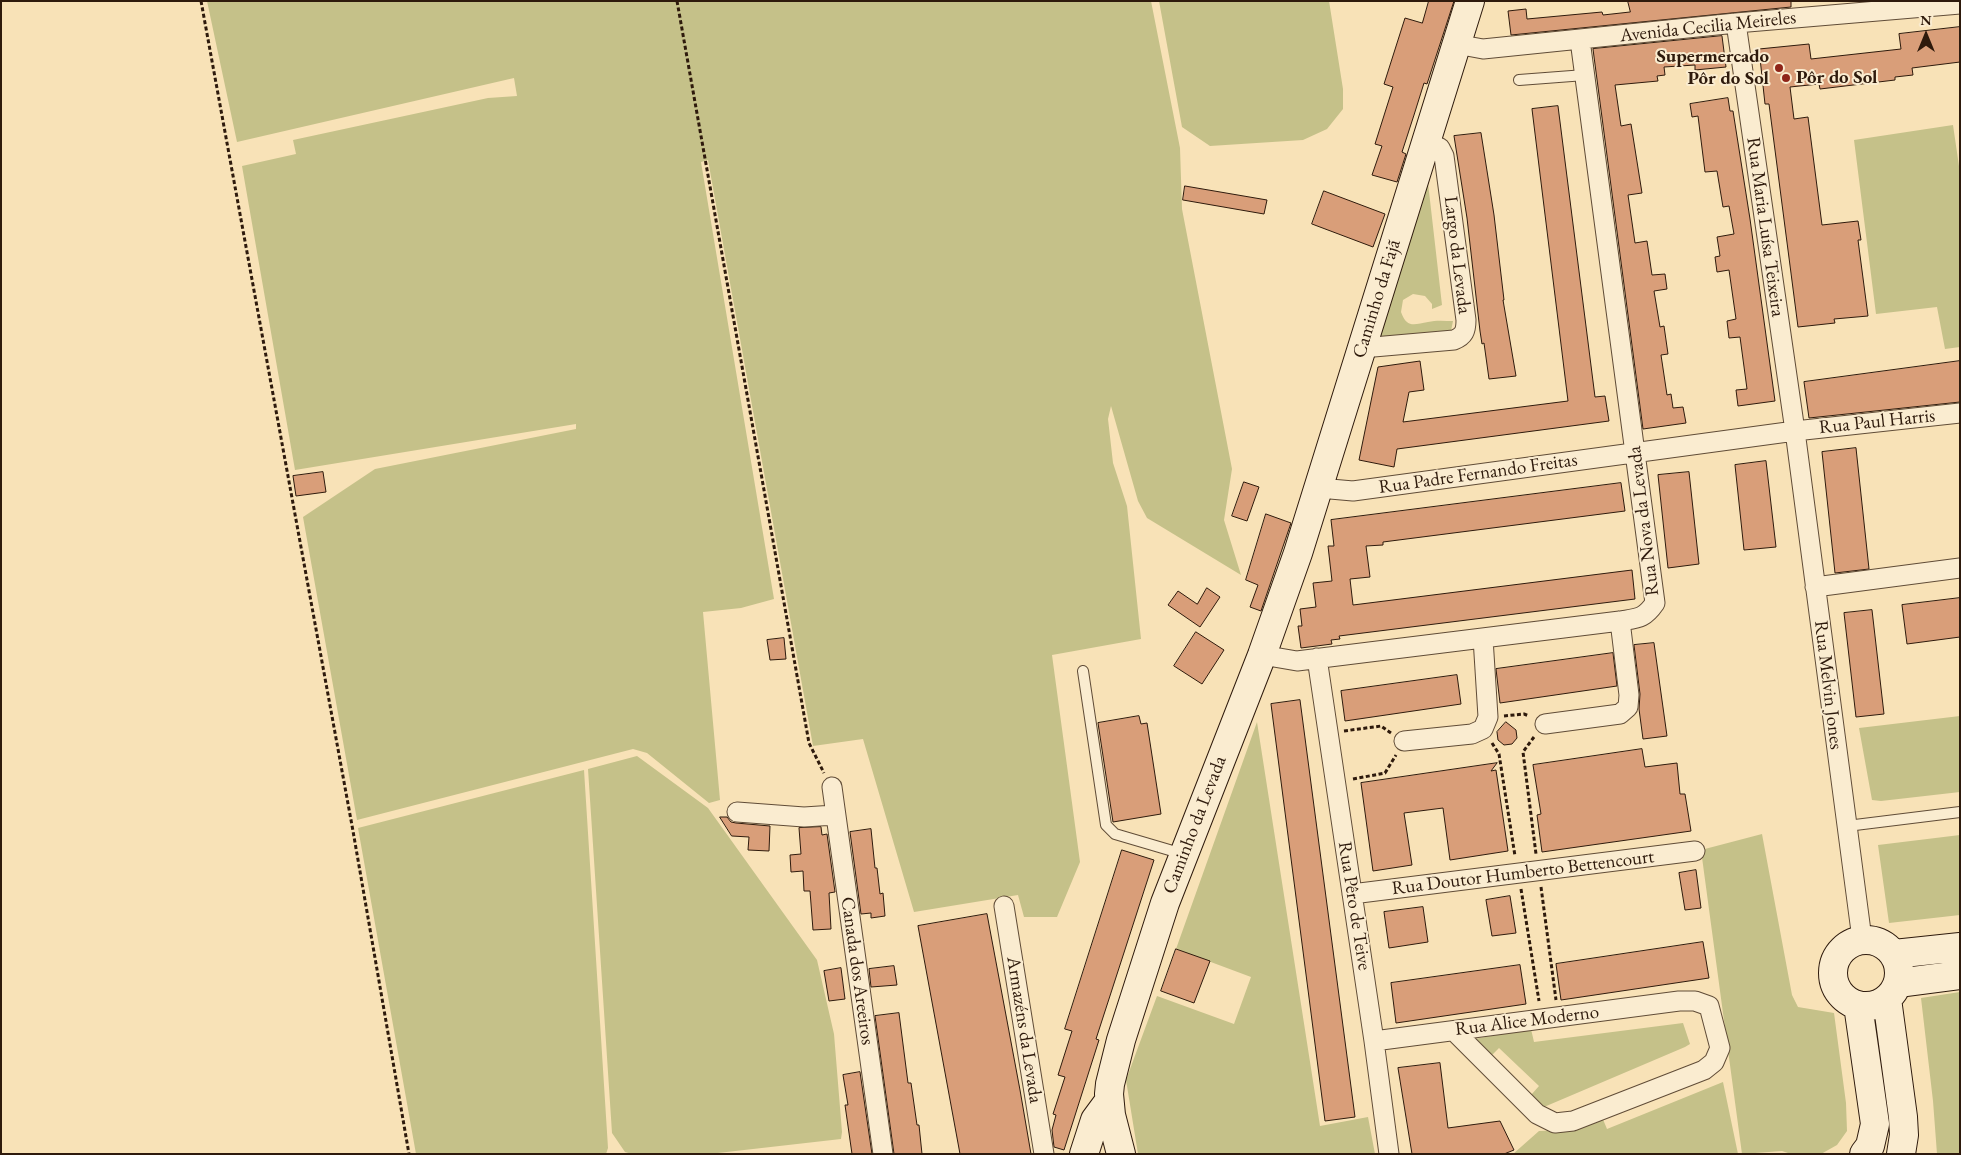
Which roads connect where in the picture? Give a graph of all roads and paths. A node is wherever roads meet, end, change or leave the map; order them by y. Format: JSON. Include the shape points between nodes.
{"nodes":[{"id":1,"x":202,"y":1,"type":"edge"},
{"id":2,"x":676,"y":1,"type":"edge"},
{"id":3,"x":1470,"y":1,"type":"edge"},
{"id":4,"x":1960,"y":4,"type":"edge"},
{"id":5,"x":1736,"y":23,"type":"junction"},
{"id":6,"x":1580,"y":40,"type":"junction"},
{"id":7,"x":1456,"y":44,"type":"junction"},
{"id":8,"x":1585,"y":75,"type":"junction"},
{"id":9,"x":1519,"y":80,"type":"dead end"},
{"id":10,"x":1426,"y":141,"type":"junction"},
{"id":11,"x":1362,"y":348,"type":"junction"},
{"id":12,"x":1960,"y":413,"type":"edge"},
{"id":13,"x":1795,"y":431,"type":"junction"},
{"id":14,"x":1636,"y":453,"type":"junction"},
{"id":15,"x":1319,"y":488,"type":"junction"},
{"id":16,"x":1298,"y":553,"type":"joint"},
{"id":17,"x":1960,"y":568,"type":"edge"},
{"id":18,"x":1815,"y":587,"type":"junction"},
{"id":19,"x":1620,"y":621,"type":"junction"},
{"id":20,"x":1483,"y":638,"type":"junction"},
{"id":21,"x":1262,"y":655,"type":"junction"},
{"id":22,"x":1317,"y":658,"type":"junction"},
{"id":23,"x":1082,"y":671,"type":"dead end"},
{"id":24,"x":1488,"y":717,"type":"junction"},
{"id":25,"x":1544,"y":724,"type":"joint"},
{"id":26,"x":1328,"y":733,"type":"junction"},
{"id":27,"x":1404,"y":741,"type":"junction"},
{"id":28,"x":1335,"y":782,"type":"junction"},
{"id":29,"x":832,"y":788,"type":"joint"},
{"id":30,"x":736,"y":812,"type":"dead end"},
{"id":31,"x":1960,"y":812,"type":"edge"},
{"id":32,"x":836,"y":815,"type":"junction"},
{"id":33,"x":1847,"y":826,"type":"junction"},
{"id":34,"x":1695,"y":851,"type":"dead end"},
{"id":35,"x":1184,"y":854,"type":"junction"},
{"id":36,"x":1352,"y":894,"type":"junction"},
{"id":37,"x":1004,"y":906,"type":"dead end"},
{"id":38,"x":1862,"y":939,"type":"junction"},
{"id":39,"x":1960,"y":947,"type":"edge"},
{"id":40,"x":1894,"y":954,"type":"junction"},
{"id":41,"x":1960,"y":975,"type":"edge"},
{"id":42,"x":1892,"y":991,"type":"junction"},
{"id":43,"x":1858,"y":1005,"type":"junction"},
{"id":44,"x":1454,"y":1031,"type":"junction"},
{"id":45,"x":1374,"y":1041,"type":"junction"},
{"id":46,"x":1109,"y":1101,"type":"junction"},
{"id":47,"x":409,"y":1154,"type":"edge"},
{"id":48,"x":883,"y":1154,"type":"edge"},
{"id":49,"x":1044,"y":1154,"type":"edge"},
{"id":50,"x":1084,"y":1154,"type":"edge"},
{"id":51,"x":1121,"y":1154,"type":"edge"},
{"id":52,"x":1389,"y":1154,"type":"edge"},
{"id":53,"x":1864,"y":1154,"type":"edge"},
{"id":54,"x":1900,"y":1154,"type":"edge"}],
"edges":[{"from":1,"to":47,"type":"path"},
{"from":2,"to":29,"type":"path","via":[[809,743]]},
{"from":3,"to":7,"type":"street","name":"Caminho da Fajã"},
{"from":4,"to":5,"type":"street","name":"Avenida Cecilia Meireles"},
{"from":5,"to":6,"type":"street","name":"Avenida Cecilia Meireles"},
{"from":5,"to":13,"type":"street","name":"Rua Maria Luísa Teixeira"},
{"from":6,"to":7,"type":"street","name":"Avenida Cecilia Meireles","via":[[1483,49]]},
{"from":6,"to":8,"type":"street","name":"Rua Nova da Levada"},
{"from":7,"to":10,"type":"street","name":"Caminho da Fajã"},
{"from":8,"to":9,"type":"lane"},
{"from":8,"to":14,"type":"street","name":"Rua Nova da Levada"},
{"from":10,"to":11,"type":"street","name":"Caminho da Fajã"},
{"from":10,"to":11,"type":"street","name":"Largo da Levada","via":[[1440,148],[1444,156],[1466,331],[1454,340]]},
{"from":11,"to":15,"type":"street","name":"Caminho da Fajã"},
{"from":12,"to":13,"type":"street","name":"Rua Paul Harris"},
{"from":13,"to":14,"type":"street","name":"Rua Paul Harris"},
{"from":13,"to":18,"type":"street","name":"Rua Melvin Jones"},
{"from":14,"to":15,"type":"street","name":"Rua Padre Fernando Freitas","via":[[1353,491]]},
{"from":14,"to":19,"type":"street","name":"Rua Nova da Levada","via":[[1655,603],[1648,614]]},
{"from":15,"to":16,"type":"street","name":"Caminho da Fajã"},
{"from":16,"to":21,"type":"street","name":"Caminho da Levada"},
{"from":17,"to":18,"type":"street"},
{"from":18,"to":33,"type":"street","name":"Rua Melvin Jones"},
{"from":19,"to":20,"type":"street","name":"Rua Nova da Levada"},
{"from":19,"to":25,"type":"street","via":[[1628,707],[1620,714]]},
{"from":20,"to":22,"type":"street","name":"Rua Nova da Levada"},
{"from":20,"to":24,"type":"street"},
{"from":21,"to":22,"type":"street","name":"Rua Nova da Levada","via":[[1296,661]]},
{"from":21,"to":35,"type":"street","name":"Caminho da Levada"},
{"from":22,"to":26,"type":"street","name":"Rua Pêro de Teive"},
{"from":23,"to":35,"type":"lane","via":[[1106,825],[1115,834]]},
{"from":24,"to":25,"type":"path","via":[[1524,714]]},
{"from":24,"to":27,"type":"street","via":[[1483,728],[1472,734]]},
{"from":26,"to":27,"type":"path","via":[[1381,726]]},
{"from":26,"to":28,"type":"street","name":"Rua Pêro de Teive"},
{"from":27,"to":28,"type":"path","via":[[1384,773]]},
{"from":28,"to":36,"type":"street","name":"Rua Pêro de Teive"},
{"from":29,"to":32,"type":"street","name":"Canada dos Areeiros"},
{"from":30,"to":32,"type":"street"},
{"from":31,"to":33,"type":"lane"},
{"from":32,"to":48,"type":"street","name":"Canada dos Areeiros"},
{"from":33,"to":38,"type":"street","name":"Rua Melvin Jones"},
{"from":34,"to":36,"type":"street","name":"Rua Doutor Humberto Bettencourt"},
{"from":35,"to":46,"type":"street","name":"Caminho da Levada","via":[[1131,1007],[1110,1084]]},
{"from":36,"to":45,"type":"street","name":"Rua Pêro de Teive"},
{"from":37,"to":49,"type":"street","name":"Armazéns da Levada"},
{"from":38,"to":40,"type":"street","via":[[1876,941]]},
{"from":38,"to":43,"type":"street","via":[[1843,948],[1836,956],[1833,971],[1835,986],[1841,995]]},
{"from":39,"to":40,"type":"street"},
{"from":40,"to":42,"type":"street","via":[[1899,968]]},
{"from":41,"to":42,"type":"street"},
{"from":42,"to":43,"type":"street","via":[[1873,1005]]},
{"from":42,"to":54,"type":"street","via":[[1904,1135]]},
{"from":43,"to":53,"type":"street","via":[[1875,1124],[1870,1146]]},
{"from":44,"to":44,"type":"street","name":"Rua Alice Moderno","via":[[1695,1001],[1709,1006],[1720,1048],[1714,1062],[1704,1070],[1573,1121],[1556,1123],[1537,1114]]},
{"from":44,"to":45,"type":"street","name":"Rua Alice Moderno"},
{"from":45,"to":52,"type":"street","name":"Rua Pêro de Teive"},
{"from":46,"to":50,"type":"street","name":"Caminho da Levada","via":[[1095,1120]]},
{"from":46,"to":51,"type":"street","name":"Caminho da Levada"}]}
